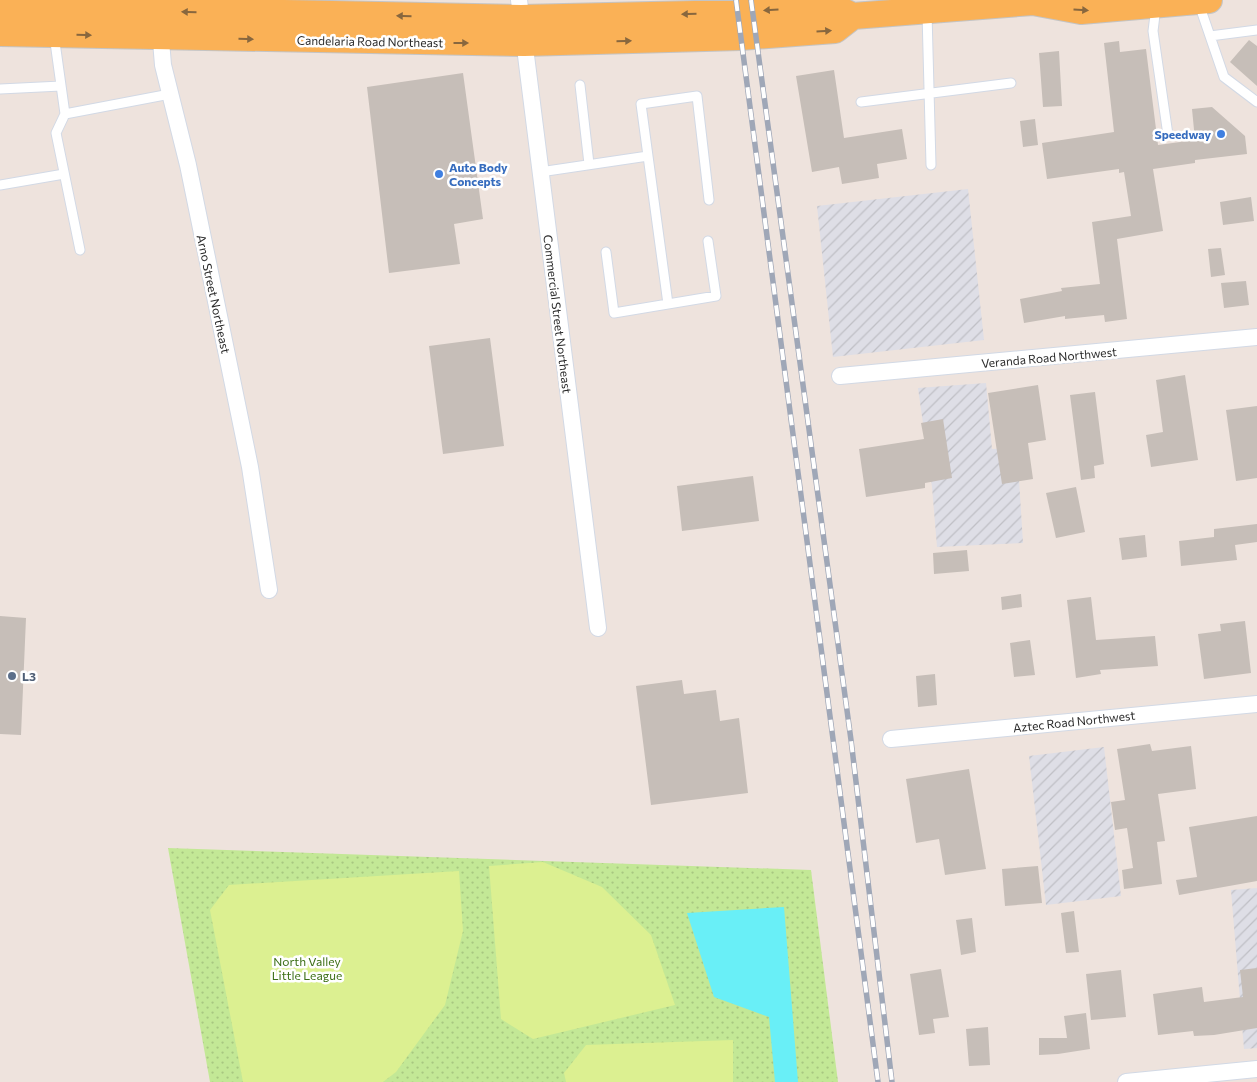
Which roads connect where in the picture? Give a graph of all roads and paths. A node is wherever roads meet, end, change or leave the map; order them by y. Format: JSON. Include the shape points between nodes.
{"nodes":[{"id":1,"x":1204,"y":0,"type":"edge"},
{"id":2,"x":1030,"y":1,"type":"edge"},
{"id":3,"x":1156,"y":5,"type":"junction"},
{"id":4,"x":154,"y":6,"type":"edge"},
{"id":5,"x":899,"y":6,"type":"edge"},
{"id":6,"x":0,"y":7,"type":"edge"},
{"id":7,"x":927,"y":11,"type":"junction"},
{"id":8,"x":521,"y":20,"type":"edge"},
{"id":9,"x":1257,"y":30,"type":"edge"},
{"id":10,"x":0,"y":33,"type":"edge"},
{"id":11,"x":54,"y":34,"type":"junction"},
{"id":12,"x":1210,"y":36,"type":"junction"},
{"id":13,"x":162,"y":37,"type":"junction"},
{"id":14,"x":580,"y":84,"type":"dead end"},
{"id":15,"x":1011,"y":84,"type":"dead end"},
{"id":16,"x":61,"y":86,"type":"junction"},
{"id":17,"x":0,"y":88,"type":"edge"},
{"id":18,"x":170,"y":94,"type":"junction"},
{"id":19,"x":929,"y":94,"type":"junction"},
{"id":20,"x":860,"y":102,"type":"dead end"},
{"id":21,"x":1257,"y":102,"type":"edge"},
{"id":22,"x":65,"y":114,"type":"junction"},
{"id":23,"x":1168,"y":134,"type":"dead end"},
{"id":24,"x":648,"y":156,"type":"junction"},
{"id":25,"x":589,"y":164,"type":"junction"},
{"id":26,"x":931,"y":165,"type":"dead end"},
{"id":27,"x":540,"y":172,"type":"junction"},
{"id":28,"x":64,"y":174,"type":"junction"},
{"id":29,"x":0,"y":185,"type":"edge"},
{"id":30,"x":709,"y":200,"type":"dead end"},
{"id":31,"x":708,"y":241,"type":"dead end"},
{"id":32,"x":80,"y":250,"type":"dead end"},
{"id":33,"x":606,"y":252,"type":"dead end"},
{"id":34,"x":668,"y":304,"type":"junction"},
{"id":35,"x":1257,"y":337,"type":"edge"},
{"id":36,"x":840,"y":376,"type":"dead end"},
{"id":37,"x":269,"y":590,"type":"dead end"},
{"id":38,"x":598,"y":628,"type":"dead end"},
{"id":39,"x":1257,"y":704,"type":"edge"},
{"id":40,"x":891,"y":739,"type":"dead end"},
{"id":41,"x":1257,"y":1069,"type":"edge"},
{"id":42,"x":1126,"y":1082,"type":"edge"}],
"edges":[{"from":1,"to":3,"type":"main road"},
{"from":1,"to":12,"type":"lane"},
{"from":2,"to":3,"type":"main road","one_way":true,"via":[[1081,11]]},
{"from":2,"to":7,"type":"main road"},
{"from":3,"to":23,"type":"lane","via":[[1153,30]]},
{"from":4,"to":6,"type":"main road","name":"Candelaria Road Northeast"},
{"from":8,"to":4,"type":"main road","name":"Candelaria Road Northeast","one_way":true},
{"from":4,"to":13,"type":"street","name":"Arno Street Northeast"},
{"from":5,"to":7,"type":"main road"},
{"from":5,"to":8,"type":"main road","name":"Candelaria Road Northeast","via":[[853,16],[835,30]]},
{"from":7,"to":19,"type":"lane"},
{"from":13,"to":8,"type":"main road","name":"Candelaria Road Northeast","one_way":true},
{"from":8,"to":27,"type":"street","name":"Commercial Street Northeast"},
{"from":9,"to":12,"type":"lane"},
{"from":10,"to":11,"type":"main road","name":"Candelaria Road Northeast"},
{"from":11,"to":13,"type":"main road","name":"Candelaria Road Northeast","one_way":true},
{"from":11,"to":16,"type":"lane"},
{"from":12,"to":21,"type":"lane","via":[[1224,77]]},
{"from":13,"to":18,"type":"street","name":"Arno Street Northeast","via":[[163,66]]},
{"from":14,"to":25,"type":"lane"},
{"from":15,"to":19,"type":"lane"},
{"from":16,"to":17,"type":"lane"},
{"from":16,"to":22,"type":"lane"},
{"from":18,"to":22,"type":"lane"},
{"from":18,"to":37,"type":"street","name":"Arno Street Northeast","via":[[188,165],[250,467]]},
{"from":19,"to":20,"type":"lane"},
{"from":19,"to":26,"type":"lane"},
{"from":22,"to":28,"type":"lane","via":[[56,133]]},
{"from":24,"to":25,"type":"lane"},
{"from":24,"to":30,"type":"lane","via":[[641,104],[697,96]]},
{"from":24,"to":34,"type":"lane"},
{"from":25,"to":27,"type":"lane"},
{"from":27,"to":38,"type":"street","name":"Commercial Street Northeast"},
{"from":28,"to":29,"type":"lane"},
{"from":28,"to":32,"type":"lane"},
{"from":31,"to":34,"type":"lane","via":[[716,296]]},
{"from":33,"to":34,"type":"lane","via":[[614,313]]},
{"from":35,"to":36,"type":"street","name":"Veranda Road Northwest"},
{"from":39,"to":40,"type":"street","name":"Aztec Road Northwest"},
{"from":41,"to":42,"type":"street"}]}
